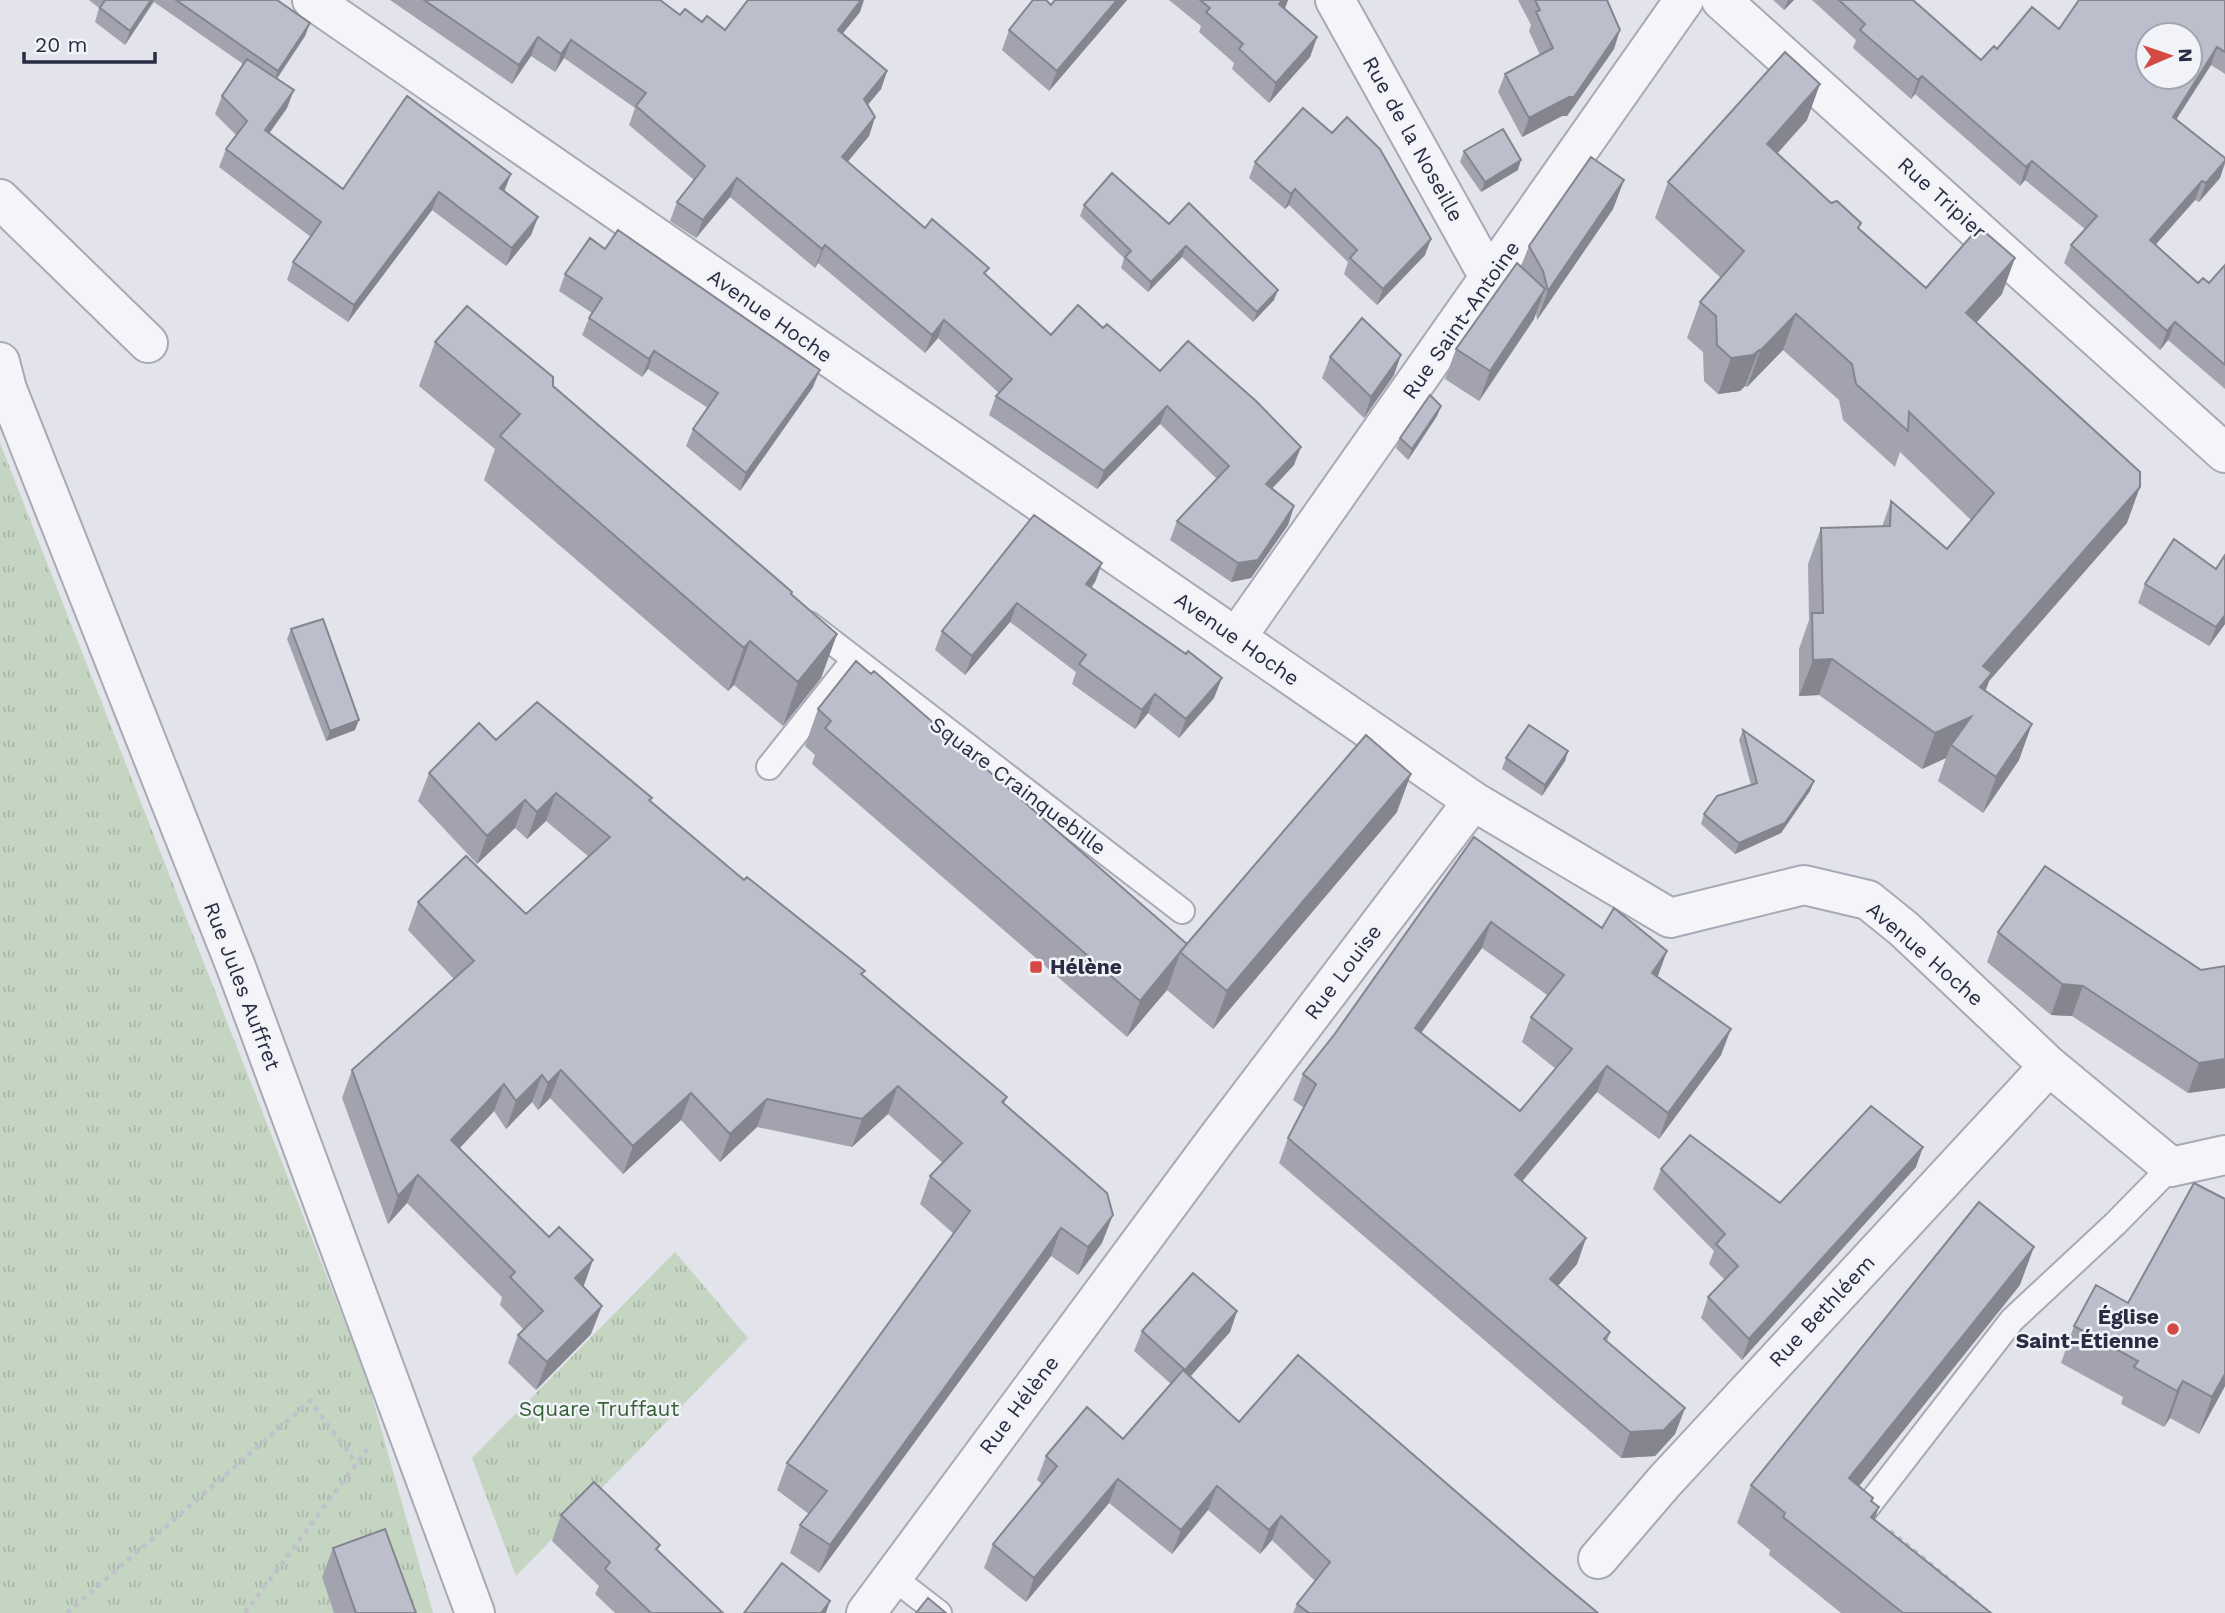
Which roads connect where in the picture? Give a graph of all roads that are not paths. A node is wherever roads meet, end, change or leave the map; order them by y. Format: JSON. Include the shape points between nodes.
{"nodes":[{"id":1,"x":312,"y":0,"type":"edge"},
{"id":2,"x":1335,"y":0,"type":"edge"},
{"id":3,"x":1684,"y":0,"type":"edge"},
{"id":4,"x":1721,"y":0,"type":"edge"},
{"id":5,"x":0,"y":199,"type":"edge"},
{"id":6,"x":1490,"y":278,"type":"junction"},
{"id":7,"x":148,"y":343,"type":"dead end"},
{"id":8,"x":0,"y":362,"type":"edge"},
{"id":9,"x":2225,"y":453,"type":"edge"},
{"id":10,"x":792,"y":610,"type":"edge"},
{"id":11,"x":1236,"y":638,"type":"junction"},
{"id":12,"x":854,"y":660,"type":"junction"},
{"id":13,"x":769,"y":767,"type":"dead end"},
{"id":14,"x":1473,"y":801,"type":"junction"},
{"id":15,"x":1182,"y":911,"type":"dead end"},
{"id":16,"x":2049,"y":1066,"type":"junction"},
{"id":17,"x":2225,"y":1155,"type":"edge"},
{"id":18,"x":2171,"y":1167,"type":"junction"},
{"id":19,"x":1173,"y":1198,"type":"joint"},
{"id":20,"x":1865,"y":1510,"type":"edge"},
{"id":21,"x":1598,"y":1559,"type":"dead end"},
{"id":22,"x":891,"y":1576,"type":"junction"},
{"id":23,"x":475,"y":1613,"type":"edge"},
{"id":24,"x":866,"y":1613,"type":"edge"},
{"id":25,"x":939,"y":1613,"type":"edge"}],
"edges":[{"from":1,"to":11,"type":"street","name":"Avenue Hoche"},
{"from":2,"to":6,"type":"street","name":"Rue de la Noseille"},
{"from":3,"to":6,"type":"street","name":"Rue Saint-Antoine"},
{"from":4,"to":9,"type":"street","name":"Rue Tripier"},
{"from":5,"to":7,"type":"street"},
{"from":6,"to":11,"type":"street","name":"Rue Saint-Antoine"},
{"from":8,"to":23,"type":"street","name":"Rue Jules Auffret","via":[[236,967]]},
{"from":10,"to":12,"type":"lane","name":"Square Crainquebille"},
{"from":11,"to":14,"type":"street","name":"Avenue Hoche"},
{"from":12,"to":13,"type":"lane"},
{"from":12,"to":15,"type":"lane","name":"Square Crainquebille"},
{"from":14,"to":16,"type":"street","name":"Avenue Hoche","via":[[1670,918],[1804,885],[1868,900]]},
{"from":14,"to":19,"type":"street","name":"Rue Louise"},
{"from":16,"to":18,"type":"street","name":"Avenue Hoche"},
{"from":16,"to":21,"type":"street","name":"Rue Bethléem"},
{"from":17,"to":18,"type":"street"},
{"from":18,"to":20,"type":"lane","via":[[2012,1320]]},
{"from":19,"to":22,"type":"street","name":"Rue Hélène"},
{"from":22,"to":24,"type":"street","name":"Rue Hélène"},
{"from":22,"to":25,"type":"lane"}]}
